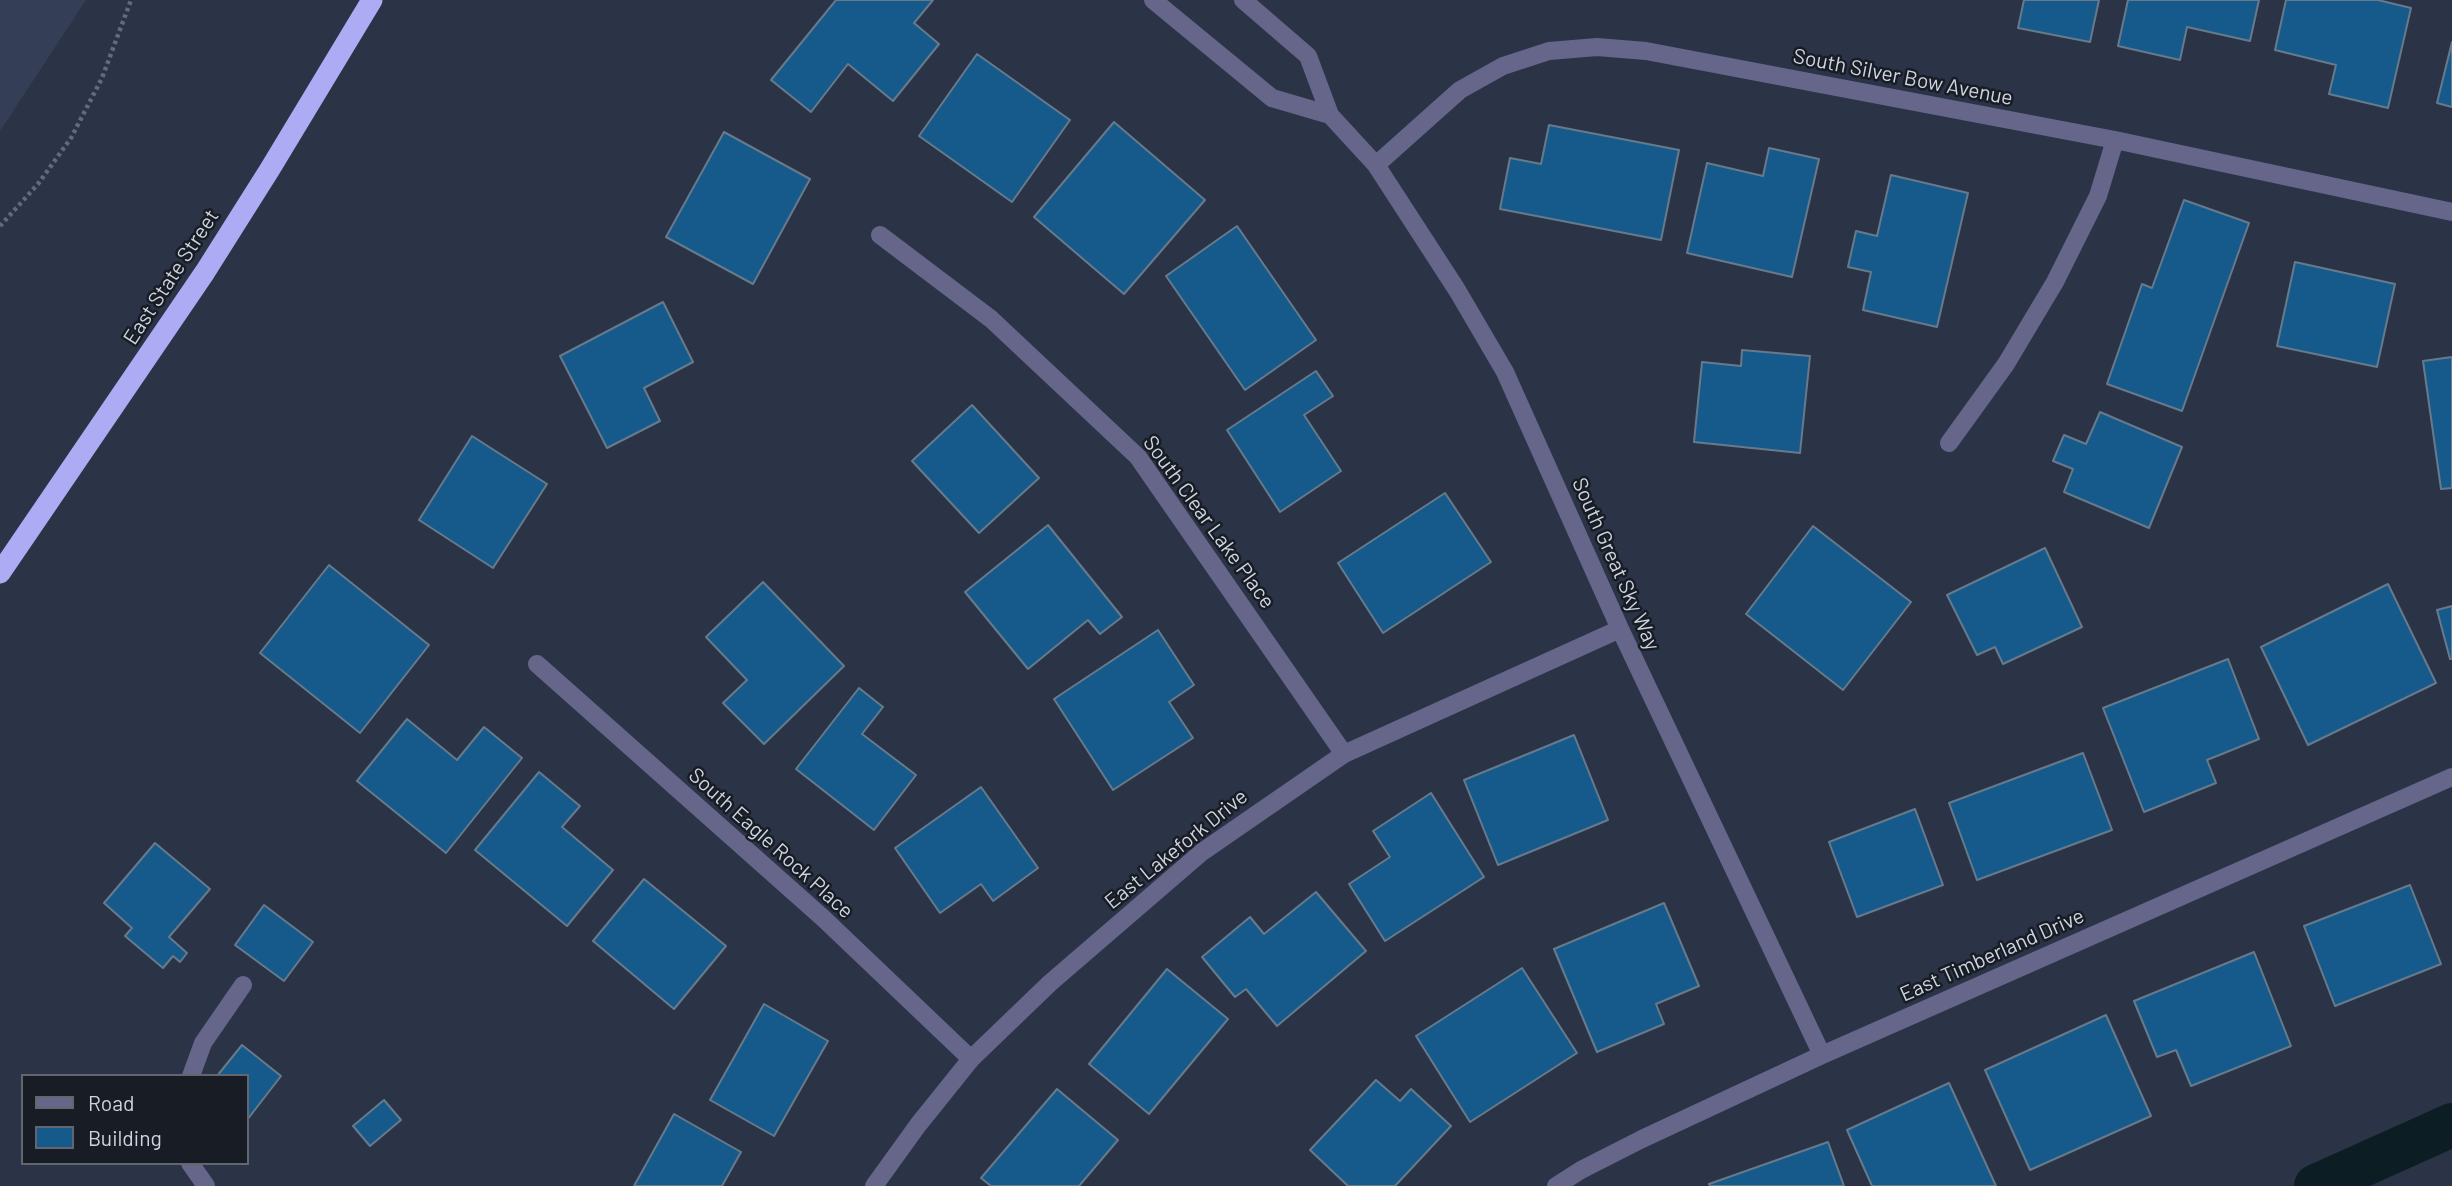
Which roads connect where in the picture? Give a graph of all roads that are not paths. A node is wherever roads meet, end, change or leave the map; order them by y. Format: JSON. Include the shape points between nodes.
{"nodes":[{"id":1,"x":372,"y":0,"type":"edge"},
{"id":2,"x":1153,"y":0,"type":"edge"},
{"id":3,"x":1243,"y":0,"type":"edge"},
{"id":4,"x":1330,"y":115,"type":"junction"},
{"id":5,"x":2115,"y":140,"type":"junction"},
{"id":6,"x":1376,"y":165,"type":"junction"},
{"id":7,"x":2452,"y":212,"type":"edge"},
{"id":8,"x":880,"y":235,"type":"dead end"},
{"id":9,"x":1949,"y":443,"type":"dead end"},
{"id":10,"x":0,"y":573,"type":"edge"},
{"id":11,"x":1620,"y":629,"type":"junction"},
{"id":12,"x":537,"y":664,"type":"dead end"},
{"id":13,"x":1344,"y":754,"type":"junction"},
{"id":14,"x":2452,"y":777,"type":"edge"},
{"id":15,"x":243,"y":985,"type":"dead end"},
{"id":16,"x":1822,"y":1055,"type":"junction"},
{"id":17,"x":971,"y":1059,"type":"junction"},
{"id":18,"x":192,"y":1074,"type":"edge"},
{"id":19,"x":191,"y":1165,"type":"edge"},
{"id":20,"x":206,"y":1186,"type":"edge"},
{"id":21,"x":874,"y":1186,"type":"edge"},
{"id":22,"x":1556,"y":1186,"type":"edge"}],
"edges":[{"from":1,"to":10,"type":"highway","name":"East State Street","via":[[205,272]]},
{"from":2,"to":4,"type":"street","via":[[1272,98]]},
{"from":3,"to":4,"type":"street","name":"South Great Sky Way","via":[[1308,56]]},
{"from":4,"to":6,"type":"street","name":"South Great Sky Way"},
{"from":5,"to":6,"type":"street","name":"South Silver Bow Avenue","via":[[1646,51],[1597,47],[1549,51],[1503,66],[1460,90]]},
{"from":5,"to":7,"type":"street","name":"South Silver Bow Avenue"},
{"from":5,"to":9,"type":"street","via":[[2098,196],[2055,282],[2006,365]]},
{"from":6,"to":11,"type":"street","name":"South Great Sky Way","via":[[1505,372]]},
{"from":8,"to":13,"type":"street","name":"South Clear Lake Place","via":[[991,319],[1138,457]]},
{"from":11,"to":13,"type":"street","name":"East Lakefork Drive"},
{"from":11,"to":16,"type":"street","name":"South Great Sky Way"},
{"from":12,"to":17,"type":"street","name":"South Eagle Rock Place","via":[[823,918]]},
{"from":13,"to":17,"type":"street","name":"East Lakefork Drive","via":[[1202,852],[1050,983]]},
{"from":14,"to":16,"type":"street","name":"East Timberland Drive"},
{"from":15,"to":18,"type":"street","via":[[203,1043]]},
{"from":16,"to":22,"type":"street","name":"East Timberland Drive","via":[[1642,1139]]},
{"from":17,"to":21,"type":"street","name":"East Lakefork Drive"},
{"from":19,"to":20,"type":"street"}]}
